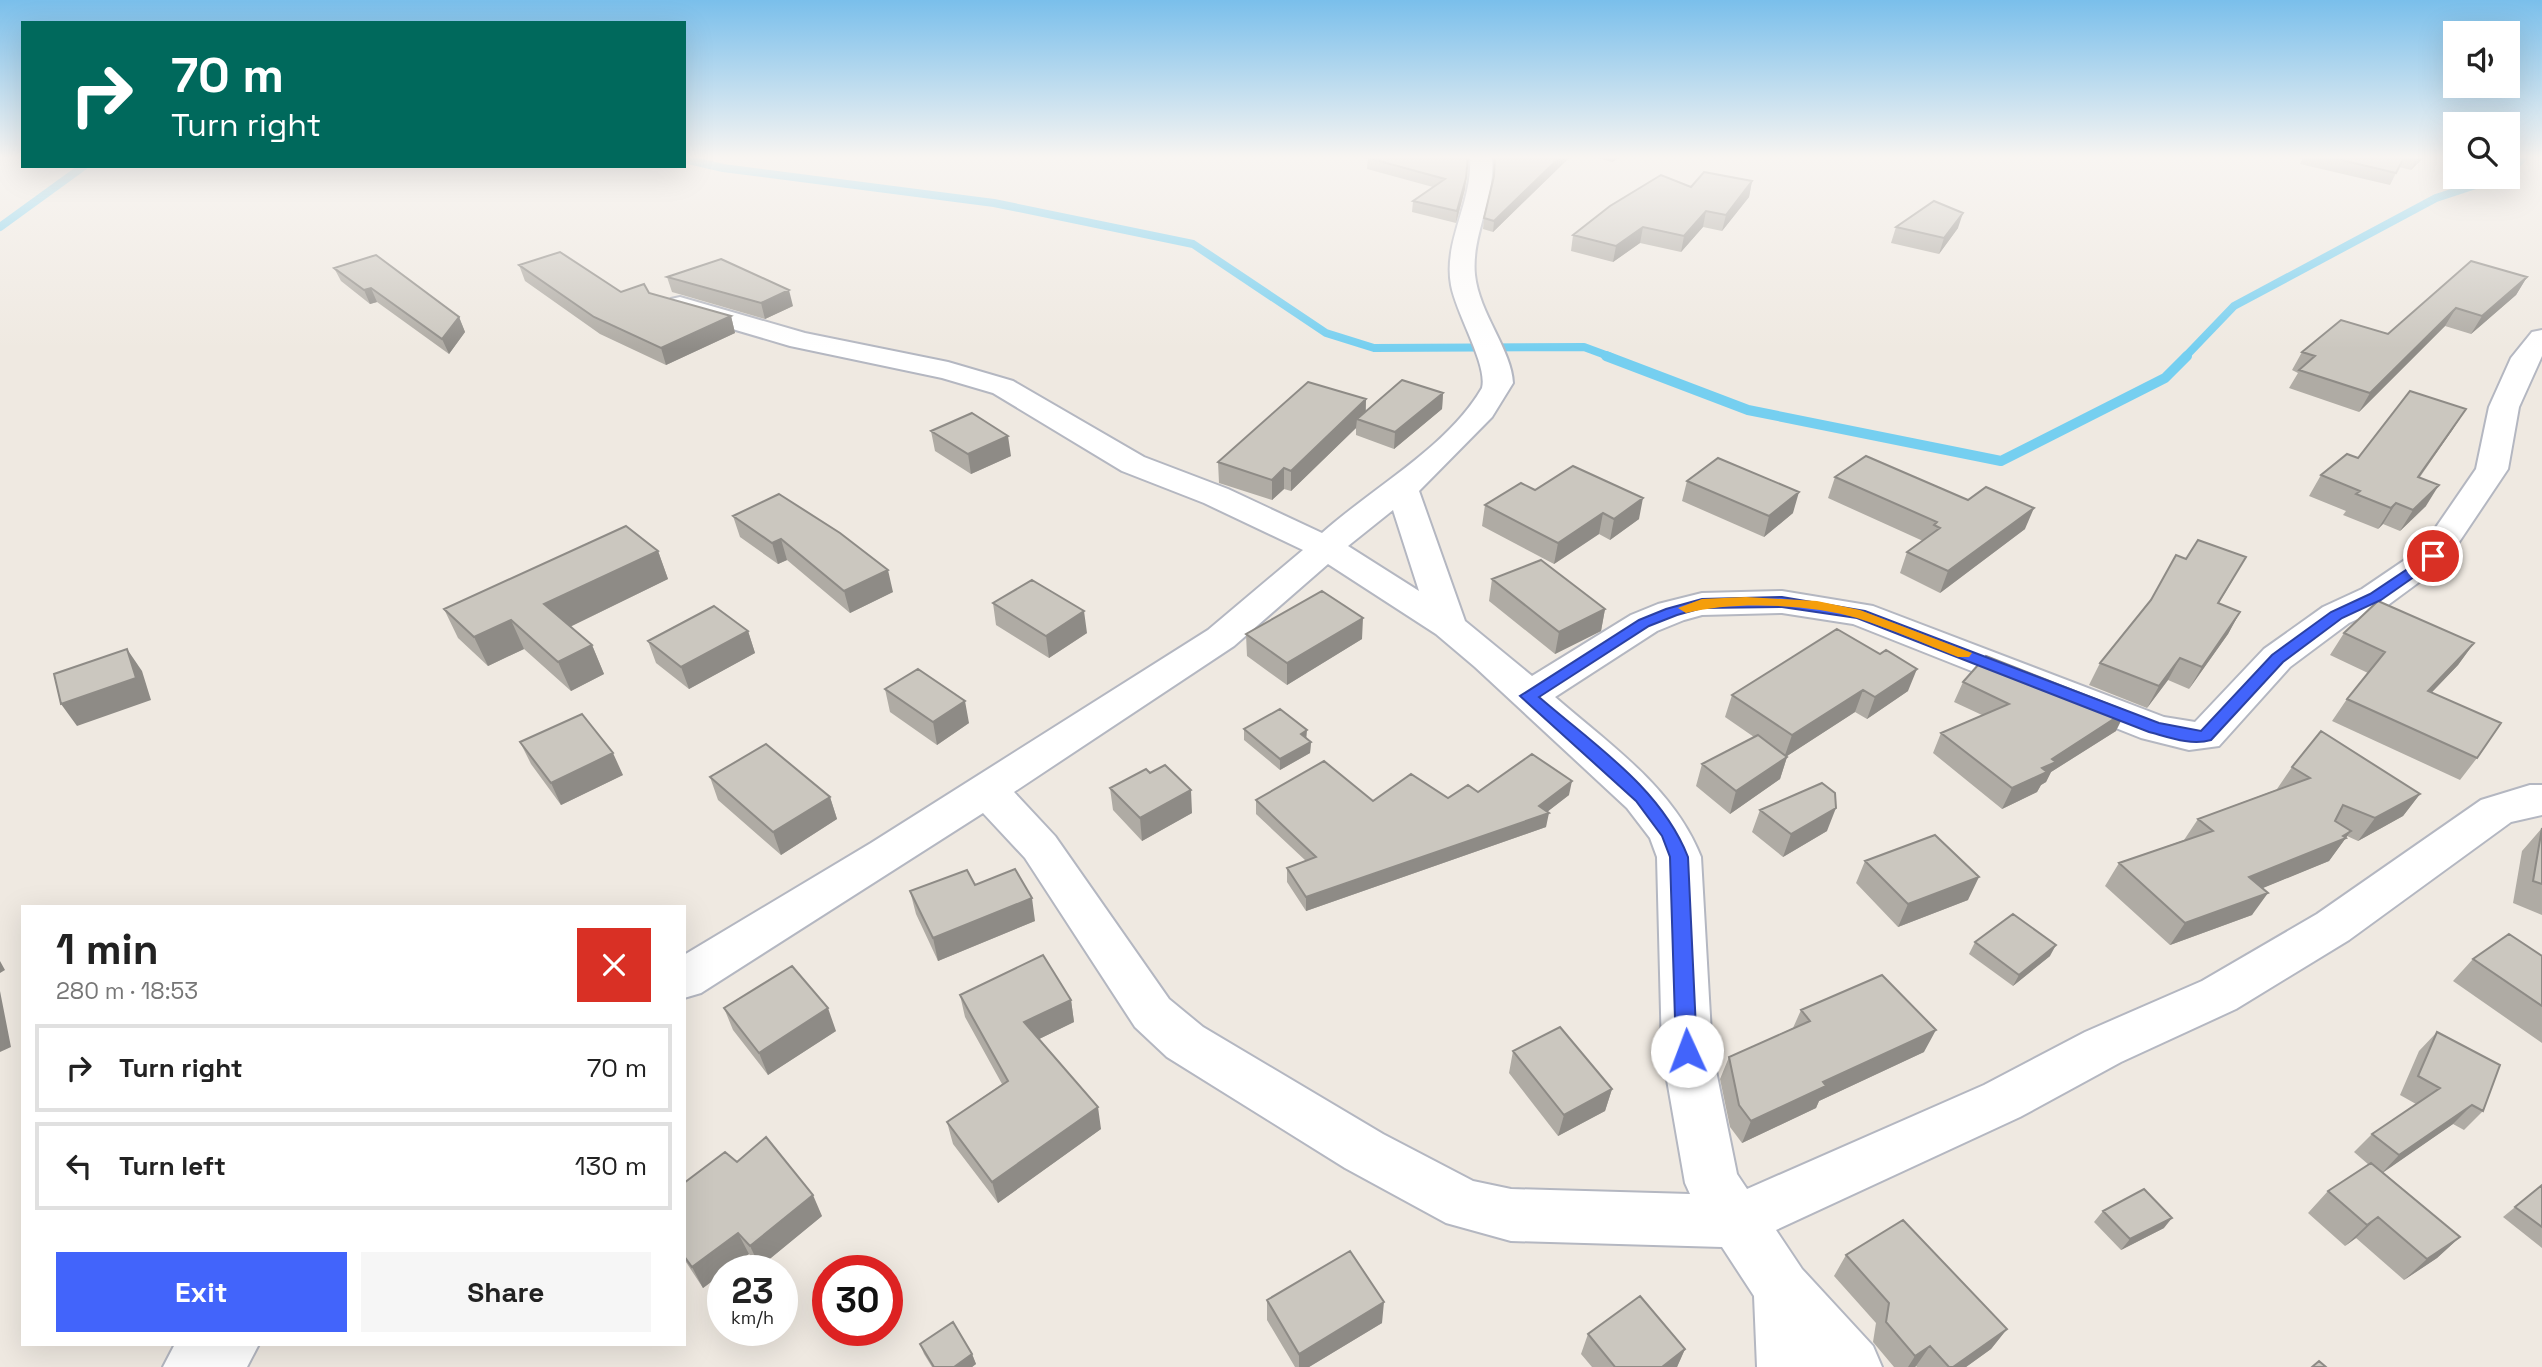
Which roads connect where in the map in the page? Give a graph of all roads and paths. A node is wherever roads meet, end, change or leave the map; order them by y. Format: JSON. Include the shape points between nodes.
{"nodes":[{"id":1,"x":1472,"y":221,"type":"edge"},
{"id":2,"x":664,"y":300,"type":"edge"},
{"id":3,"x":2542,"y":338,"type":"edge"},
{"id":4,"x":1402,"y":489,"type":"junction"},
{"id":5,"x":1327,"y":548,"type":"junction"},
{"id":6,"x":1448,"y":626,"type":"junction"},
{"id":7,"x":1528,"y":696,"type":"junction"},
{"id":8,"x":987,"y":790,"type":"junction"},
{"id":9,"x":2542,"y":800,"type":"edge"},
{"id":10,"x":686,"y":978,"type":"edge"},
{"id":11,"x":1736,"y":1222,"type":"junction"},
{"id":12,"x":1782,"y":1289,"type":"junction"},
{"id":13,"x":226,"y":1346,"type":"edge"},
{"id":14,"x":193,"y":1367,"type":"edge"},
{"id":15,"x":1787,"y":1367,"type":"edge"},
{"id":16,"x":1852,"y":1367,"type":"edge"}],
"edges":[{"from":1,"to":4,"type":"street","via":[[1461,267],[1475,323],[1498,376],[1497,388]]},
{"from":2,"to":5,"type":"street","via":[[800,340],[1003,387],[1133,464],[1216,496]]},
{"from":3,"to":7,"type":"street","via":[[2525,358],[2504,407],[2492,469],[2433,556],[2375,597],[2336,615],[2277,658],[2205,736],[2155,728],[1860,614],[1782,602],[1702,604],[1671,612],[1644,623]]},
{"from":4,"to":5,"type":"street","via":[[1353,523]]},
{"from":4,"to":6,"type":"street"},
{"from":5,"to":6,"type":"street"},
{"from":5,"to":8,"type":"street","via":[[1222,638]]},
{"from":6,"to":7,"type":"street"},
{"from":7,"to":11,"type":"street","via":[[1642,797],[1670,834],[1679,857],[1687,1051],[1712,1183]]},
{"from":8,"to":10,"type":"street"},
{"from":8,"to":11,"type":"street","via":[[1040,847],[1153,1013],[1185,1042],[1416,1182],[1465,1205],[1511,1215]]},
{"from":9,"to":11,"type":"street","via":[[2496,811],[2333,927],[2219,995],[2002,1101]]},
{"from":11,"to":12,"type":"street"},
{"from":12,"to":15,"type":"street"},
{"from":12,"to":16,"type":"street"},
{"from":13,"to":14,"type":"street"}]}
